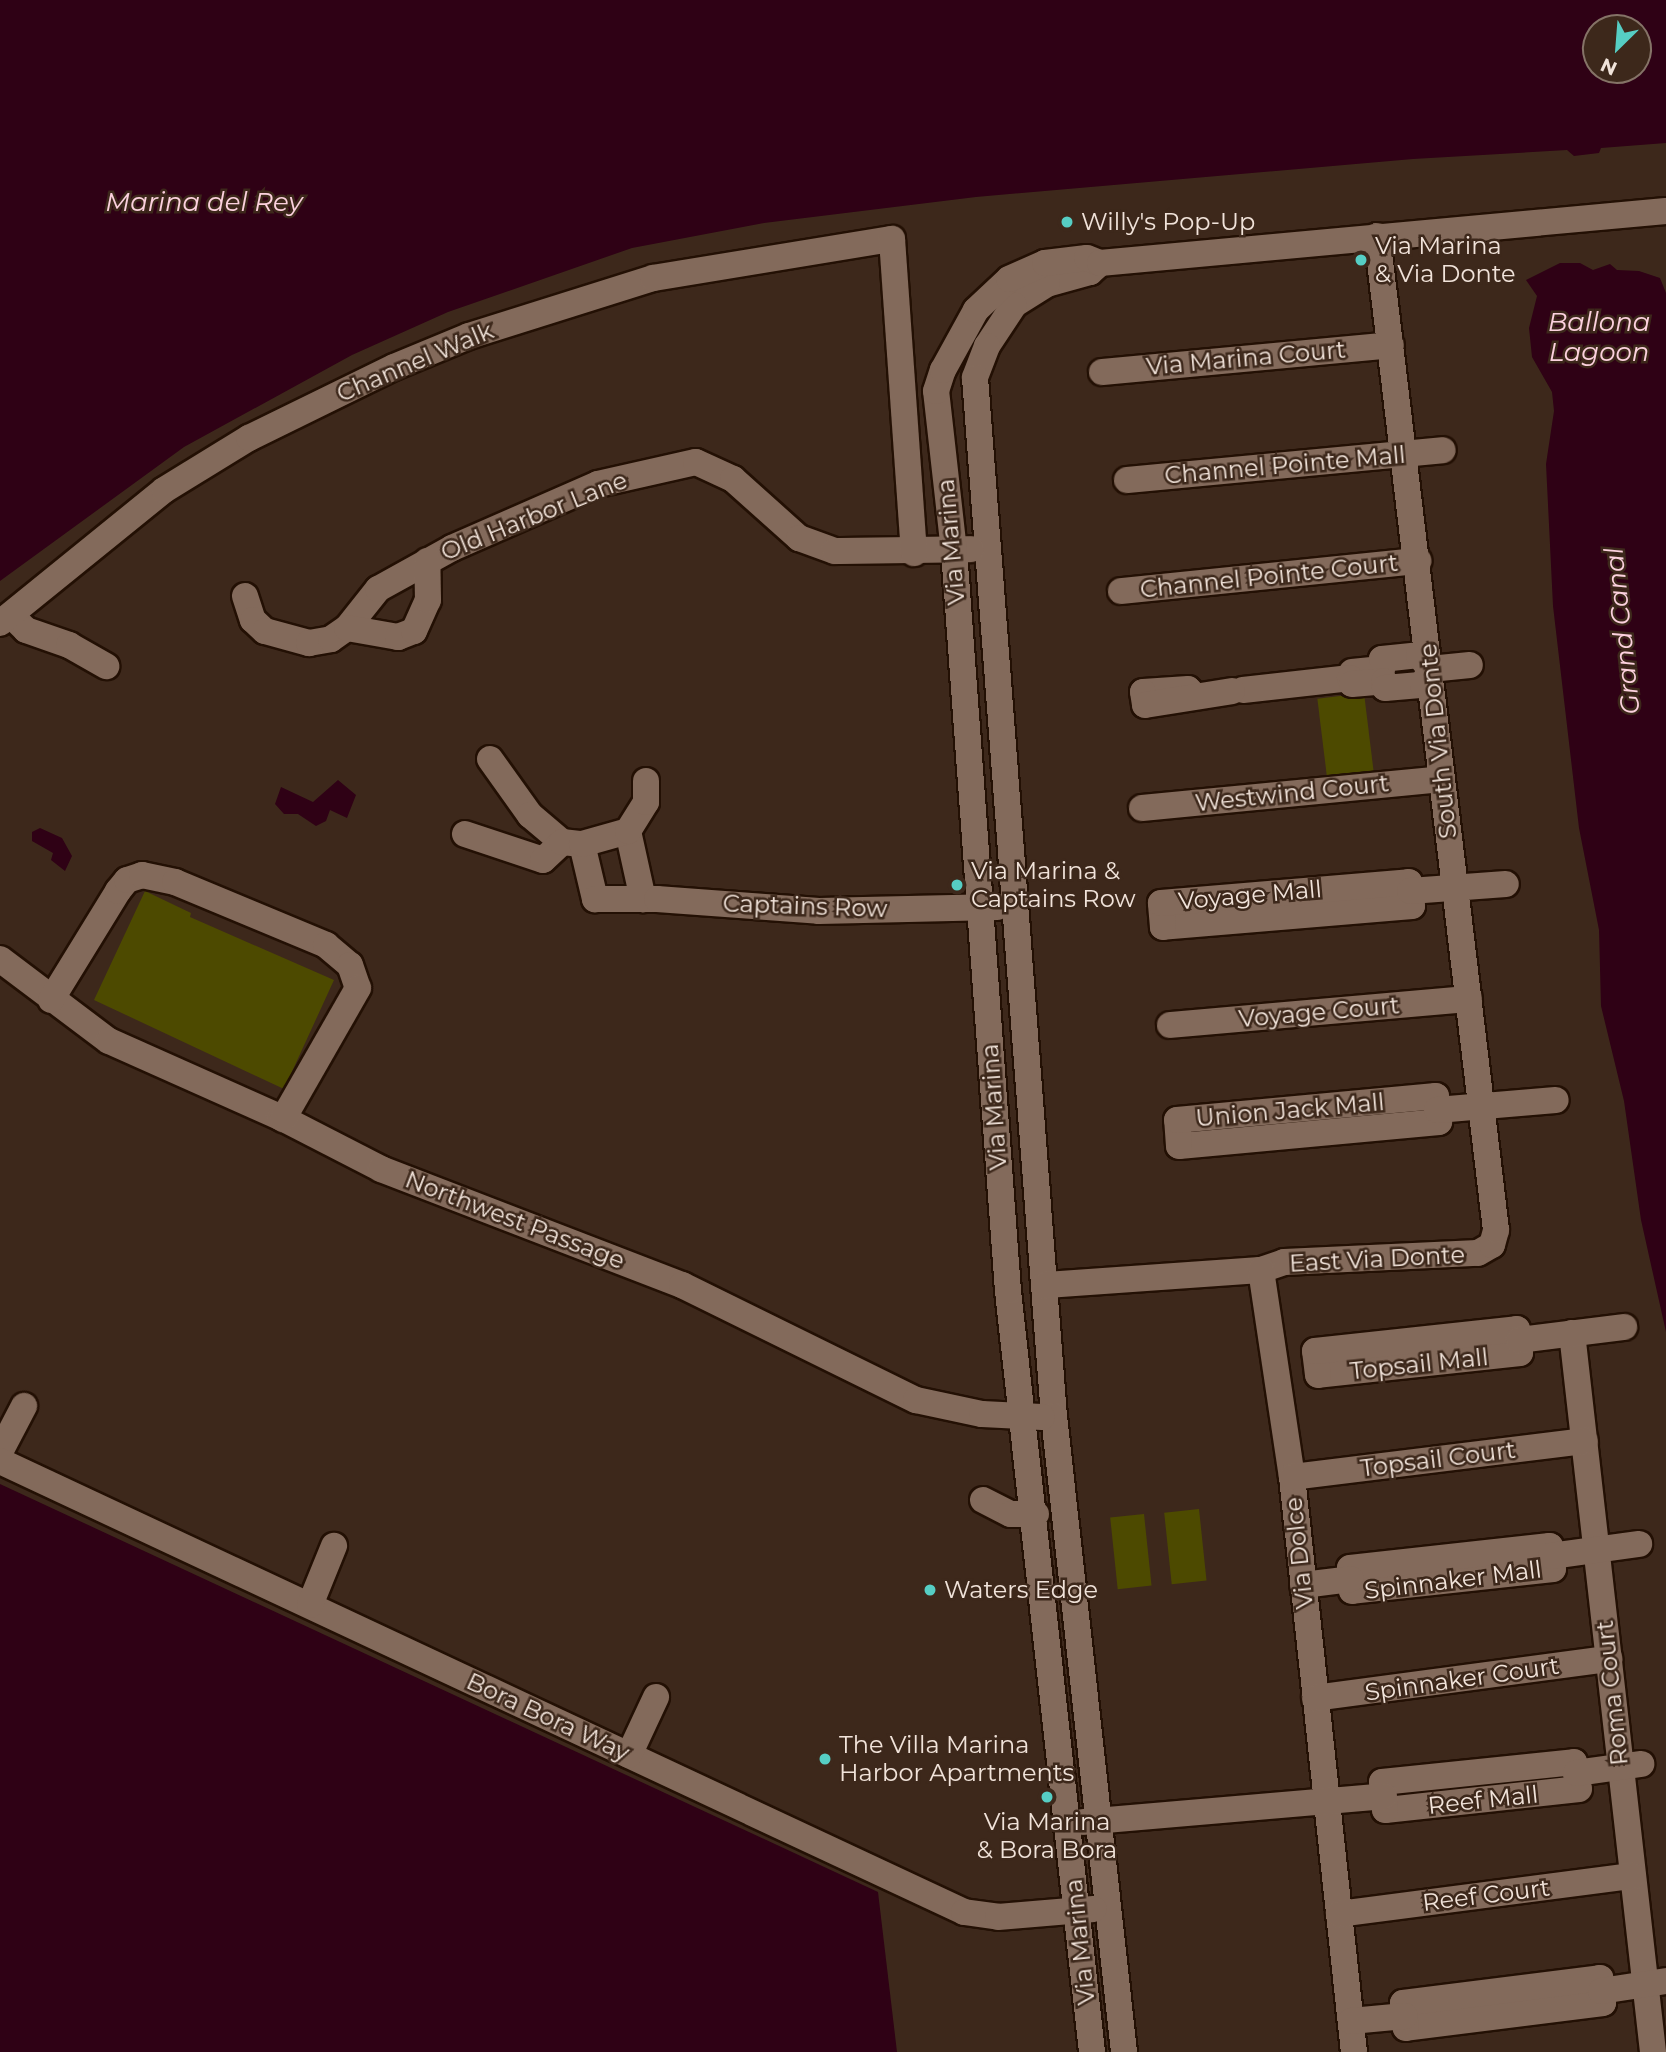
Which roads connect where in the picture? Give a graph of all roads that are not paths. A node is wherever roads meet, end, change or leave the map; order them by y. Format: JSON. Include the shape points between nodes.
{"nodes":[{"id":1,"x":1666,"y":211,"type":"edge"},
{"id":2,"x":1377,"y":236,"type":"junction"},
{"id":3,"x":1100,"y":263,"type":"junction"},
{"id":4,"x":1391,"y":345,"type":"junction"},
{"id":5,"x":1102,"y":372,"type":"dead end"},
{"id":6,"x":1443,"y":450,"type":"dead end"},
{"id":7,"x":1405,"y":453,"type":"junction"},
{"id":8,"x":1127,"y":480,"type":"dead end"},
{"id":9,"x":990,"y":548,"type":"junction"},
{"id":10,"x":954,"y":551,"type":"junction"},
{"id":11,"x":914,"y":552,"type":"junction"},
{"id":12,"x":427,"y":561,"type":"junction"},
{"id":13,"x":1418,"y":561,"type":"junction"},
{"id":14,"x":1121,"y":591,"type":"dead end"},
{"id":15,"x":245,"y":596,"type":"dead end"},
{"id":16,"x":6,"y":619,"type":"edge"},
{"id":17,"x":347,"y":628,"type":"junction"},
{"id":18,"x":1470,"y":665,"type":"dead end"},
{"id":19,"x":106,"y":666,"type":"dead end"},
{"id":20,"x":1430,"y":669,"type":"junction"},
{"id":21,"x":1194,"y":695,"type":"dead end"},
{"id":22,"x":490,"y":759,"type":"dead end"},
{"id":23,"x":1442,"y":779,"type":"junction"},
{"id":24,"x":646,"y":781,"type":"dead end"},
{"id":25,"x":1142,"y":808,"type":"dead end"},
{"id":26,"x":628,"y":831,"type":"junction"},
{"id":27,"x":465,"y":834,"type":"dead end"},
{"id":28,"x":572,"y":843,"type":"junction"},
{"id":29,"x":1506,"y":884,"type":"dead end"},
{"id":30,"x":1455,"y":887,"type":"junction"},
{"id":31,"x":1410,"y":891,"type":"junction"},
{"id":32,"x":643,"y":899,"type":"junction"},
{"id":33,"x":1016,"y":906,"type":"junction"},
{"id":34,"x":978,"y":907,"type":"junction"},
{"id":35,"x":0,"y":959,"type":"edge"},
{"id":36,"x":1469,"y":999,"type":"junction"},
{"id":37,"x":51,"y":1000,"type":"junction"},
{"id":38,"x":1170,"y":1025,"type":"dead end"},
{"id":39,"x":1556,"y":1100,"type":"dead end"},
{"id":40,"x":1481,"y":1106,"type":"junction"},
{"id":41,"x":1437,"y":1110,"type":"junction"},
{"id":42,"x":283,"y":1119,"type":"junction"},
{"id":43,"x":1492,"y":1245,"type":"joint"},
{"id":44,"x":1261,"y":1270,"type":"junction"},
{"id":45,"x":1045,"y":1284,"type":"junction"},
{"id":46,"x":1624,"y":1327,"type":"dead end"},
{"id":47,"x":1572,"y":1334,"type":"junction"},
{"id":48,"x":1276,"y":1368,"type":"junction"},
{"id":49,"x":24,"y":1406,"type":"dead end"},
{"id":50,"x":1024,"y":1415,"type":"junction"},
{"id":51,"x":1054,"y":1416,"type":"junction"},
{"id":52,"x":1585,"y":1441,"type":"junction"},
{"id":53,"x":0,"y":1452,"type":"edge"},
{"id":54,"x":0,"y":1461,"type":"edge"},
{"id":55,"x":1292,"y":1478,"type":"junction"},
{"id":56,"x":983,"y":1500,"type":"dead end"},
{"id":57,"x":1036,"y":1514,"type":"junction"},
{"id":58,"x":1639,"y":1544,"type":"dead end"},
{"id":59,"x":334,"y":1546,"type":"dead end"},
{"id":60,"x":1597,"y":1549,"type":"junction"},
{"id":61,"x":1303,"y":1585,"type":"junction"},
{"id":62,"x":310,"y":1605,"type":"junction"},
{"id":63,"x":1609,"y":1659,"type":"junction"},
{"id":64,"x":656,"y":1697,"type":"dead end"},
{"id":65,"x":1315,"y":1698,"type":"junction"},
{"id":66,"x":629,"y":1755,"type":"junction"},
{"id":67,"x":1631,"y":1765,"type":"junction"},
{"id":68,"x":1066,"y":1794,"type":"junction"},
{"id":69,"x":1325,"y":1800,"type":"junction"},
{"id":70,"x":1099,"y":1824,"type":"junction"},
{"id":71,"x":1633,"y":1876,"type":"junction"},
{"id":72,"x":1109,"y":1907,"type":"junction"},
{"id":73,"x":1077,"y":1911,"type":"junction"},
{"id":74,"x":1339,"y":1914,"type":"junction"},
{"id":75,"x":1656,"y":1982,"type":"edge"},
{"id":76,"x":1351,"y":2021,"type":"junction"},
{"id":77,"x":1092,"y":2052,"type":"edge"},
{"id":78,"x":1124,"y":2052,"type":"edge"},
{"id":79,"x":1354,"y":2052,"type":"edge"},
{"id":80,"x":1653,"y":2052,"type":"edge"}],
"edges":[{"from":1,"to":2,"type":"street","name":"Via Marina"},
{"from":2,"to":3,"type":"street","name":"Via Marina"},
{"from":2,"to":4,"type":"street","name":"South Via Donte"},
{"from":3,"to":9,"type":"street","name":"Via Marina","via":[[1090,272],[1047,284],[1014,305],[987,346],[975,378]]},
{"from":3,"to":10,"type":"street","name":"Via Marina","via":[[1087,258],[1062,260],[1009,279],[976,310],[953,344],[936,391]]},
{"from":4,"to":5,"type":"street","name":"Via Marina Court"},
{"from":4,"to":7,"type":"street","name":"South Via Donte"},
{"from":6,"to":7,"type":"street","name":"Channel Pointe Mall"},
{"from":7,"to":8,"type":"street","name":"Channel Pointe Mall"},
{"from":7,"to":13,"type":"street","name":"South Via Donte"},
{"from":9,"to":10,"type":"street","name":"Old Harbor Lane"},
{"from":9,"to":33,"type":"street","name":"Via Marina"},
{"from":10,"to":11,"type":"street","name":"Old Harbor Lane"},
{"from":10,"to":34,"type":"street","name":"Via Marina"},
{"from":11,"to":12,"type":"street","name":"Old Harbor Lane","via":[[835,551],[800,538],[733,479],[696,462],[598,484]]},
{"from":11,"to":16,"type":"street","name":"Channel Walk","via":[[892,239],[653,278],[469,335],[249,438],[164,490],[52,576]]},
{"from":12,"to":17,"type":"street","name":"Old Harbor Lane","via":[[378,589]]},
{"from":12,"to":17,"type":"street","name":"Old Harbor Lane","via":[[428,600],[414,631],[398,637]]},
{"from":13,"to":14,"type":"street","name":"Channel Pointe Court"},
{"from":13,"to":20,"type":"street","name":"South Via Donte"},
{"from":15,"to":17,"type":"street","name":"Old Harbor Lane","via":[[253,620],[280,638],[309,643],[331,639]]},
{"from":16,"to":19,"type":"street"},
{"from":18,"to":20,"type":"street"},
{"from":20,"to":21,"type":"street","via":[[1423,685],[1385,688],[1384,681],[1352,684],[1350,678]]},
{"from":20,"to":23,"type":"street","name":"South Via Donte"},
{"from":22,"to":28,"type":"street","via":[[530,815]]},
{"from":23,"to":25,"type":"street","name":"Westwind Court"},
{"from":23,"to":30,"type":"street","name":"South Via Donte"},
{"from":24,"to":26,"type":"street","via":[[646,802]]},
{"from":26,"to":28,"type":"street"},
{"from":26,"to":32,"type":"street"},
{"from":27,"to":28,"type":"street","via":[[543,860]]},
{"from":28,"to":32,"type":"street","name":"Captains Row","via":[[595,899]]},
{"from":29,"to":30,"type":"street","name":"Voyage Mall"},
{"from":30,"to":31,"type":"street","name":"Voyage Mall"},
{"from":30,"to":36,"type":"street","name":"South Via Donte"},
{"from":31,"to":31,"type":"street","name":"Voyage Mall","via":[[1412,906],[1163,927],[1161,902],[1409,882]]},
{"from":32,"to":34,"type":"street","name":"Captains Row","via":[[819,911]]},
{"from":33,"to":34,"type":"street","name":"Captains Row"},
{"from":33,"to":45,"type":"street","name":"Via Marina"},
{"from":34,"to":50,"type":"street","name":"Via Marina","via":[[1008,1291]]},
{"from":35,"to":37,"type":"street","name":"Northwest Passage"},
{"from":36,"to":38,"type":"street","name":"Voyage Court"},
{"from":36,"to":40,"type":"street","name":"South Via Donte"},
{"from":37,"to":42,"type":"street","name":"Northwest Passage","via":[[109,1041]]},
{"from":37,"to":42,"type":"street","via":[[118,891],[127,880],[142,875],[174,882],[326,945],[349,965],[358,988]]},
{"from":39,"to":40,"type":"street","name":"Union Jack Mall"},
{"from":40,"to":41,"type":"street","name":"Union Jack Mall"},
{"from":40,"to":43,"type":"street","name":"South Via Donte","via":[[1496,1230]]},
{"from":41,"to":41,"type":"street","name":"Union Jack Mall","via":[[1439,1122],[1179,1146],[1177,1120],[1436,1096]]},
{"from":42,"to":50,"type":"street","name":"Northwest Passage","via":[[381,1169],[682,1285],[915,1400],[982,1415]]},
{"from":43,"to":44,"type":"street","name":"East Via Donte","via":[[1478,1253],[1284,1262]]},
{"from":44,"to":45,"type":"street"},
{"from":44,"to":48,"type":"street","name":"Via Dolce"},
{"from":45,"to":51,"type":"street","name":"Via Marina"},
{"from":46,"to":47,"type":"street","name":"Topsail Mall"},
{"from":47,"to":48,"type":"street","name":"Topsail Mall","via":[[1519,1340],[1517,1329],[1315,1351],[1317,1361]]},
{"from":47,"to":52,"type":"street","name":"Roma Court"},
{"from":48,"to":55,"type":"street","name":"Via Dolce"},
{"from":49,"to":53,"type":"street"},
{"from":50,"to":51,"type":"street","name":"Northwest Passage"},
{"from":50,"to":57,"type":"street","name":"Via Marina"},
{"from":51,"to":70,"type":"street","name":"Via Marina"},
{"from":52,"to":55,"type":"street","name":"Topsail Court"},
{"from":52,"to":60,"type":"street","name":"Roma Court"},
{"from":54,"to":62,"type":"street","name":"Bora Bora Way"},
{"from":55,"to":61,"type":"street","name":"Via Dolce"},
{"from":56,"to":57,"type":"street","via":[[1011,1514]]},
{"from":57,"to":68,"type":"street","name":"Via Marina"},
{"from":58,"to":60,"type":"street","name":"Spinnaker Mall"},
{"from":59,"to":62,"type":"street"},
{"from":60,"to":61,"type":"street","name":"Spinnaker Mall","via":[[1551,1556],[1553,1569],[1539,1571],[1353,1591],[1351,1579]]},
{"from":60,"to":63,"type":"street","name":"Roma Court"},
{"from":61,"to":65,"type":"street","name":"Via Dolce"},
{"from":62,"to":66,"type":"street","name":"Bora Bora Way"},
{"from":63,"to":65,"type":"street","name":"Spinnaker Court"},
{"from":63,"to":67,"type":"street","name":"Roma Court"},
{"from":64,"to":66,"type":"street"},
{"from":65,"to":69,"type":"street","name":"Via Dolce"},
{"from":66,"to":73,"type":"street","name":"Bora Bora Way","via":[[964,1912],[998,1917]]},
{"from":67,"to":69,"type":"street","name":"Reef Mall","via":[[1576,1773],[1579,1789],[1385,1810],[1384,1796]]},
{"from":67,"to":71,"type":"street","name":"Roma Court"},
{"from":68,"to":70,"type":"street","via":[[1077,1818]]},
{"from":68,"to":73,"type":"street","name":"Via Marina"},
{"from":69,"to":70,"type":"street"},
{"from":69,"to":74,"type":"street","name":"Via Dolce"},
{"from":70,"to":72,"type":"street","name":"Via Marina"},
{"from":71,"to":74,"type":"street","name":"Reef Court"},
{"from":71,"to":75,"type":"street","name":"Roma Court"},
{"from":72,"to":73,"type":"street","name":"Bora Bora Way"},
{"from":72,"to":78,"type":"street","name":"Via Marina"},
{"from":73,"to":77,"type":"street","name":"Via Marina"},
{"from":74,"to":76,"type":"street","name":"Via Dolce"},
{"from":75,"to":76,"type":"street","via":[[1601,1991],[1603,2003],[1406,2028],[1405,2016]]},
{"from":75,"to":80,"type":"street","name":"Roma Court"},
{"from":76,"to":79,"type":"street","name":"Via Dolce"}]}
